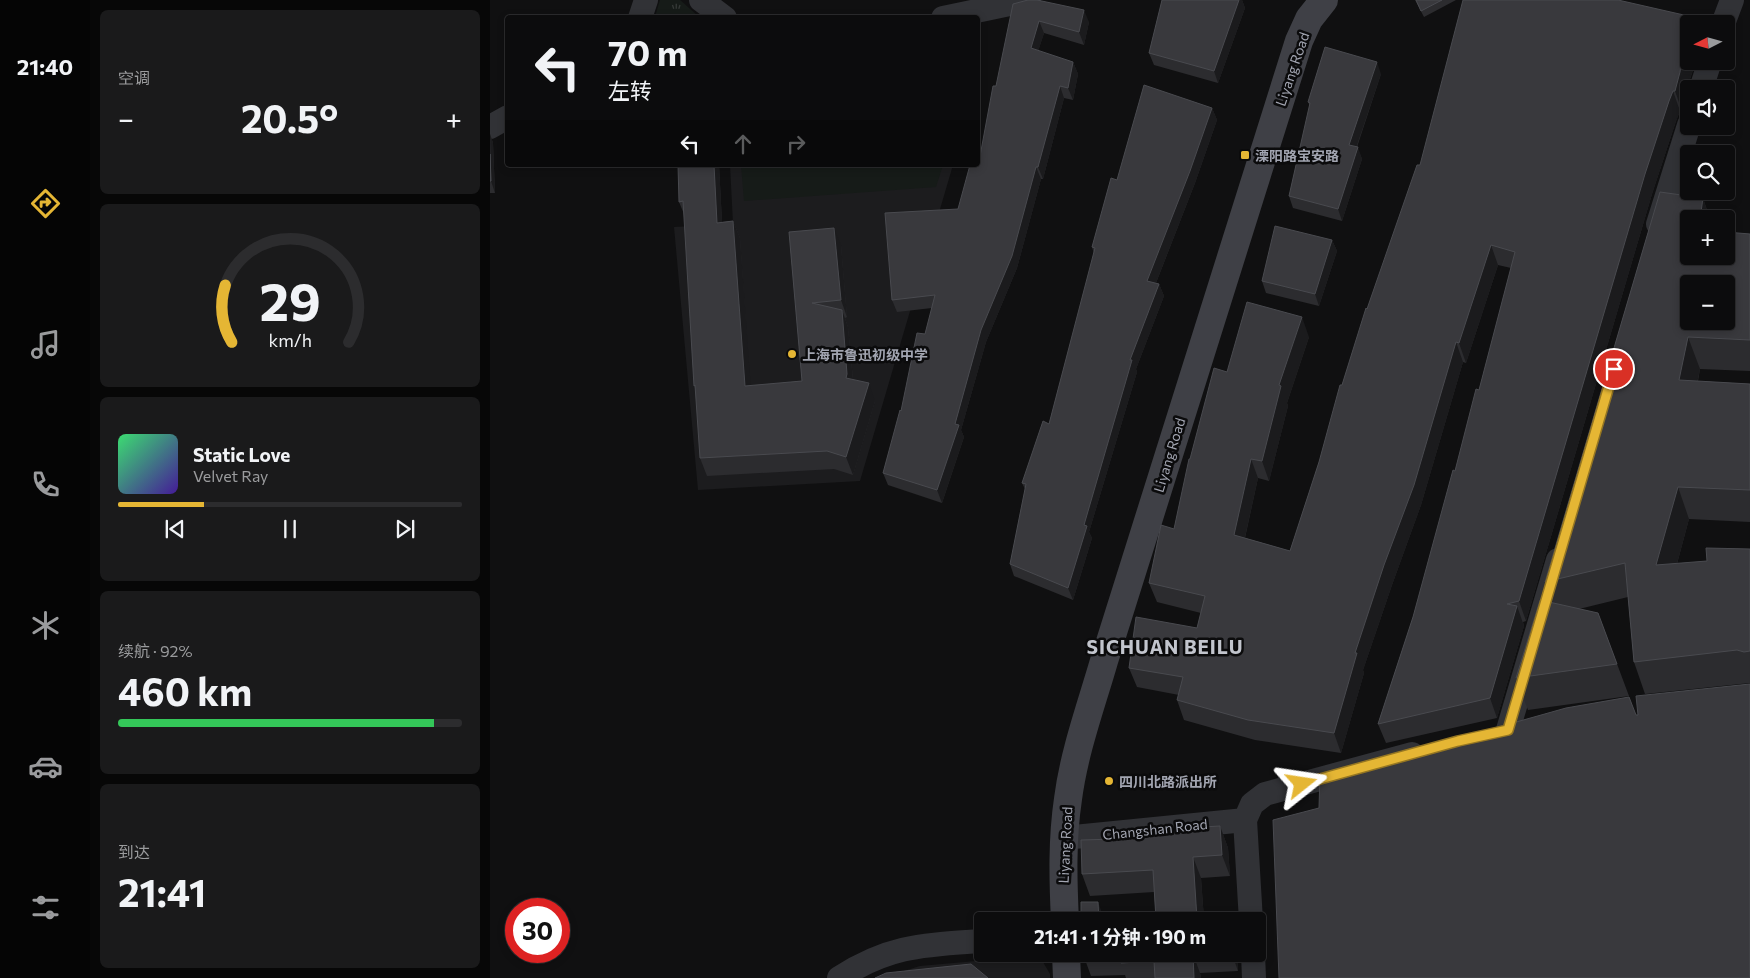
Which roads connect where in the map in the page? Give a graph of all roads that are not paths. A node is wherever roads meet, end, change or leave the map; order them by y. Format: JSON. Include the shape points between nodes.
{"nodes":[{"id":1,"x":646,"y":0,"type":"edge"},
{"id":2,"x":702,"y":0,"type":"edge"},
{"id":3,"x":1029,"y":0,"type":"edge"},
{"id":4,"x":1324,"y":0,"type":"edge"},
{"id":5,"x":1732,"y":0,"type":"edge"},
{"id":6,"x":641,"y":15,"type":"edge"},
{"id":7,"x":721,"y":15,"type":"edge"},
{"id":8,"x":957,"y":15,"type":"edge"},
{"id":9,"x":1727,"y":15,"type":"edge"},
{"id":10,"x":505,"y":119,"type":"edge"},
{"id":11,"x":490,"y":127,"type":"edge"},
{"id":12,"x":1686,"y":135,"type":"edge"},
{"id":13,"x":1651,"y":246,"type":"edge"},
{"id":14,"x":1564,"y":540,"type":"edge"},
{"id":15,"x":1533,"y":725,"type":"edge"},
{"id":16,"x":1430,"y":748,"type":"edge"},
{"id":17,"x":1245,"y":820,"type":"junction"},
{"id":18,"x":1064,"y":838,"type":"junction"},
{"id":19,"x":1064,"y":912,"type":"edge"},
{"id":20,"x":1250,"y":912,"type":"edge"},
{"id":21,"x":974,"y":941,"type":"edge"},
{"id":22,"x":1066,"y":962,"type":"edge"},
{"id":23,"x":1253,"y":962,"type":"edge"},
{"id":24,"x":839,"y":978,"type":"edge"},
{"id":25,"x":1067,"y":978,"type":"edge"},
{"id":26,"x":1254,"y":978,"type":"edge"}],
"edges":[{"from":1,"to":6,"type":"street"},
{"from":2,"to":7,"type":"street"},
{"from":3,"to":8,"type":"street"},
{"from":4,"to":18,"type":"street","name":"Liyang Road","via":[[1309,19],[1299,41],[1107,652],[1077,756]]},
{"from":5,"to":9,"type":"street"},
{"from":10,"to":11,"type":"street"},
{"from":12,"to":13,"type":"street"},
{"from":14,"to":15,"type":"street","via":[[1499,732]]},
{"from":16,"to":17,"type":"street","via":[[1265,794],[1252,804]]},
{"from":17,"to":18,"type":"street","name":"Changshan Road"},
{"from":17,"to":20,"type":"street"},
{"from":18,"to":19,"type":"street","name":"Liyang Road"},
{"from":21,"to":24,"type":"street","via":[[905,948],[874,958]]},
{"from":22,"to":25,"type":"street"},
{"from":23,"to":26,"type":"street"}]}
